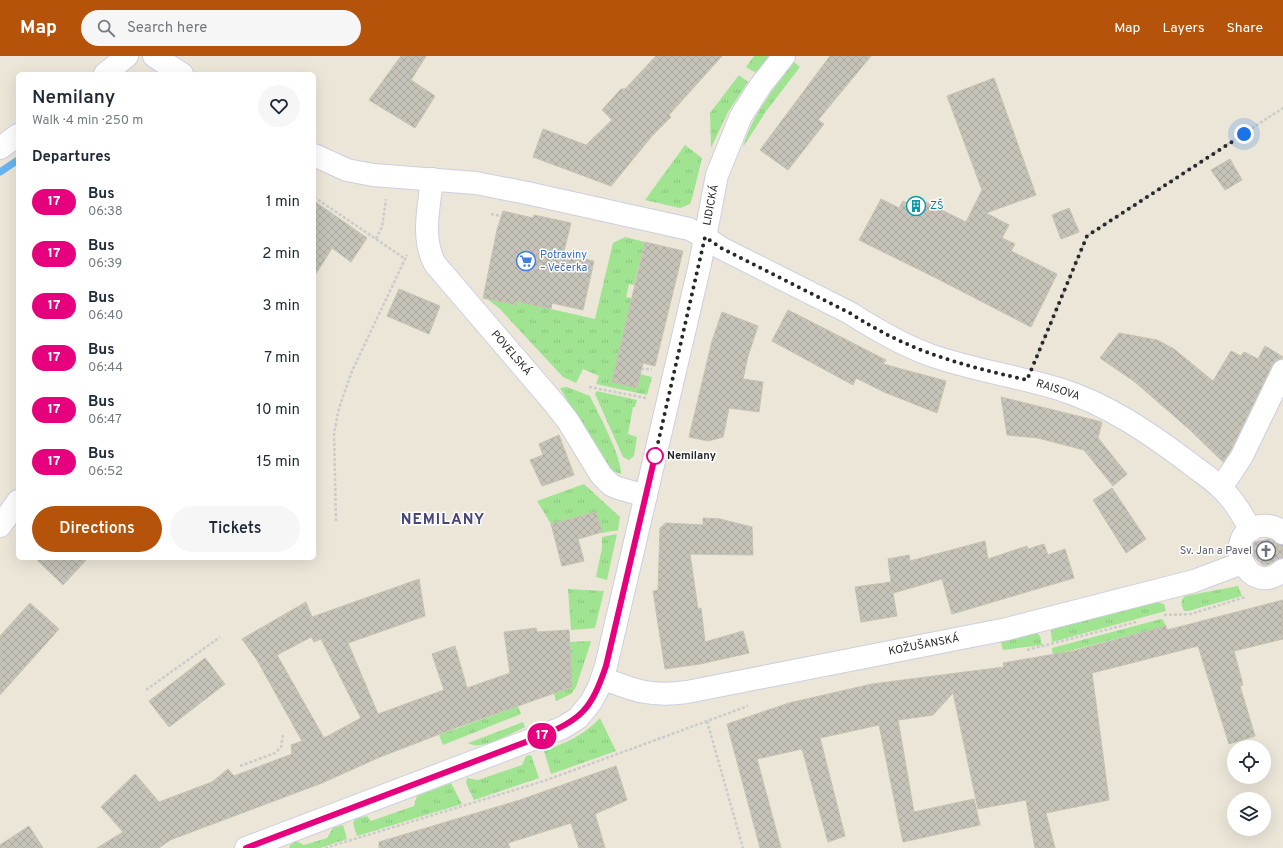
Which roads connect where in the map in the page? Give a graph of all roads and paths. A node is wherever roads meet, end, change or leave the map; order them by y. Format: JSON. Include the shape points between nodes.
{"nodes":[{"id":1,"x":127,"y":56,"type":"edge"},
{"id":2,"x":154,"y":56,"type":"edge"},
{"id":3,"x":784,"y":56,"type":"edge"},
{"id":4,"x":107,"y":72,"type":"edge"},
{"id":5,"x":179,"y":72,"type":"edge"},
{"id":6,"x":1283,"y":108,"type":"edge"},
{"id":7,"x":16,"y":136,"type":"edge"},
{"id":8,"x":0,"y":148,"type":"edge"},
{"id":9,"x":316,"y":156,"type":"edge"},
{"id":10,"x":389,"y":176,"type":"junction"},
{"id":11,"x":432,"y":180,"type":"junction"},
{"id":12,"x":316,"y":198,"type":"edge"},
{"id":13,"x":491,"y":214,"type":"dead end"},
{"id":14,"x":501,"y":216,"type":"dead end"},
{"id":15,"x":705,"y":237,"type":"junction"},
{"id":16,"x":376,"y":239,"type":"junction"},
{"id":17,"x":1283,"y":371,"type":"edge"},
{"id":18,"x":1027,"y":380,"type":"junction"},
{"id":19,"x":589,"y":387,"type":"dead end"},
{"id":20,"x":652,"y":400,"type":"dead end"},
{"id":21,"x":1221,"y":488,"type":"junction"},
{"id":22,"x":646,"y":496,"type":"junction"},
{"id":23,"x":16,"y":504,"type":"edge"},
{"id":24,"x":336,"y":521,"type":"dead end"},
{"id":25,"x":0,"y":526,"type":"edge"},
{"id":26,"x":1251,"y":530,"type":"junction"},
{"id":27,"x":1283,"y":533,"type":"edge"},
{"id":28,"x":1242,"y":563,"type":"junction"},
{"id":29,"x":1283,"y":570,"type":"edge"},
{"id":30,"x":1252,"y":595,"type":"dead end"},
{"id":31,"x":1157,"y":617,"type":"dead end"},
{"id":32,"x":1143,"y":620,"type":"dead end"},
{"id":33,"x":220,"y":637,"type":"dead end"},
{"id":34,"x":1020,"y":652,"type":"dead end"},
{"id":35,"x":602,"y":678,"type":"junction"},
{"id":36,"x":146,"y":690,"type":"dead end"},
{"id":37,"x":750,"y":705,"type":"dead end"},
{"id":38,"x":707,"y":721,"type":"junction"},
{"id":39,"x":284,"y":734,"type":"dead end"},
{"id":40,"x":240,"y":766,"type":"dead end"},
{"id":41,"x":246,"y":848,"type":"edge"},
{"id":42,"x":325,"y":848,"type":"edge"},
{"id":43,"x":743,"y":848,"type":"edge"}],
"edges":[{"from":1,"to":4,"type":"street"},
{"from":2,"to":5,"type":"street"},
{"from":3,"to":15,"type":"street","name":"LIDICKÁ","via":[[753,96],[732,134],[714,185]]},
{"from":6,"to":18,"type":"path","via":[[1087,236]]},
{"from":7,"to":8,"type":"street"},
{"from":9,"to":10,"type":"street","via":[[347,170]]},
{"from":10,"to":11,"type":"street"},
{"from":10,"to":16,"type":"path","via":[[384,217]]},
{"from":11,"to":15,"type":"street","via":[[476,183],[527,193],[678,225]]},
{"from":11,"to":22,"type":"street","name":"POVELSKÁ","via":[[426,228],[429,254],[435,264],[554,403],[601,475],[611,485]]},
{"from":12,"to":16,"type":"path"},
{"from":13,"to":14,"type":"path"},
{"from":15,"to":18,"type":"street","name":"RAISOVA","via":[[721,248],[909,346],[960,364]]},
{"from":15,"to":22,"type":"street","name":"LIDICKÁ"},
{"from":16,"to":24,"type":"path","via":[[404,258],[352,371],[339,408],[334,433]]},
{"from":17,"to":21,"type":"street","via":[[1242,456]]},
{"from":18,"to":21,"type":"street","name":"RAISOVA","via":[[1081,397],[1122,417],[1152,436]]},
{"from":19,"to":20,"type":"path"},
{"from":21,"to":26,"type":"street","name":"RAISOVA","via":[[1234,502]]},
{"from":22,"to":35,"type":"street","name":"LIDICKÁ","via":[[621,608]]},
{"from":23,"to":25,"type":"street"},
{"from":26,"to":27,"type":"street","via":[[1266,526],[1274,527]]},
{"from":26,"to":28,"type":"street","via":[[1242,541]]},
{"from":28,"to":29,"type":"street","via":[[1247,570],[1263,578],[1272,577]]},
{"from":28,"to":35,"type":"street","name":"KOŽUŠANSKÁ","via":[[1194,581],[1007,629],[687,692],[647,694]]},
{"from":30,"to":31,"type":"path","via":[[1191,614]]},
{"from":32,"to":34,"type":"path"},
{"from":33,"to":36,"type":"path"},
{"from":35,"to":41,"type":"street","name":"LIDICKÁ","via":[[596,694],[584,711],[562,728]]},
{"from":37,"to":38,"type":"path"},
{"from":38,"to":42,"type":"path","via":[[544,781]]},
{"from":38,"to":43,"type":"path"},
{"from":39,"to":40,"type":"path","via":[[281,747],[275,753]]}]}
